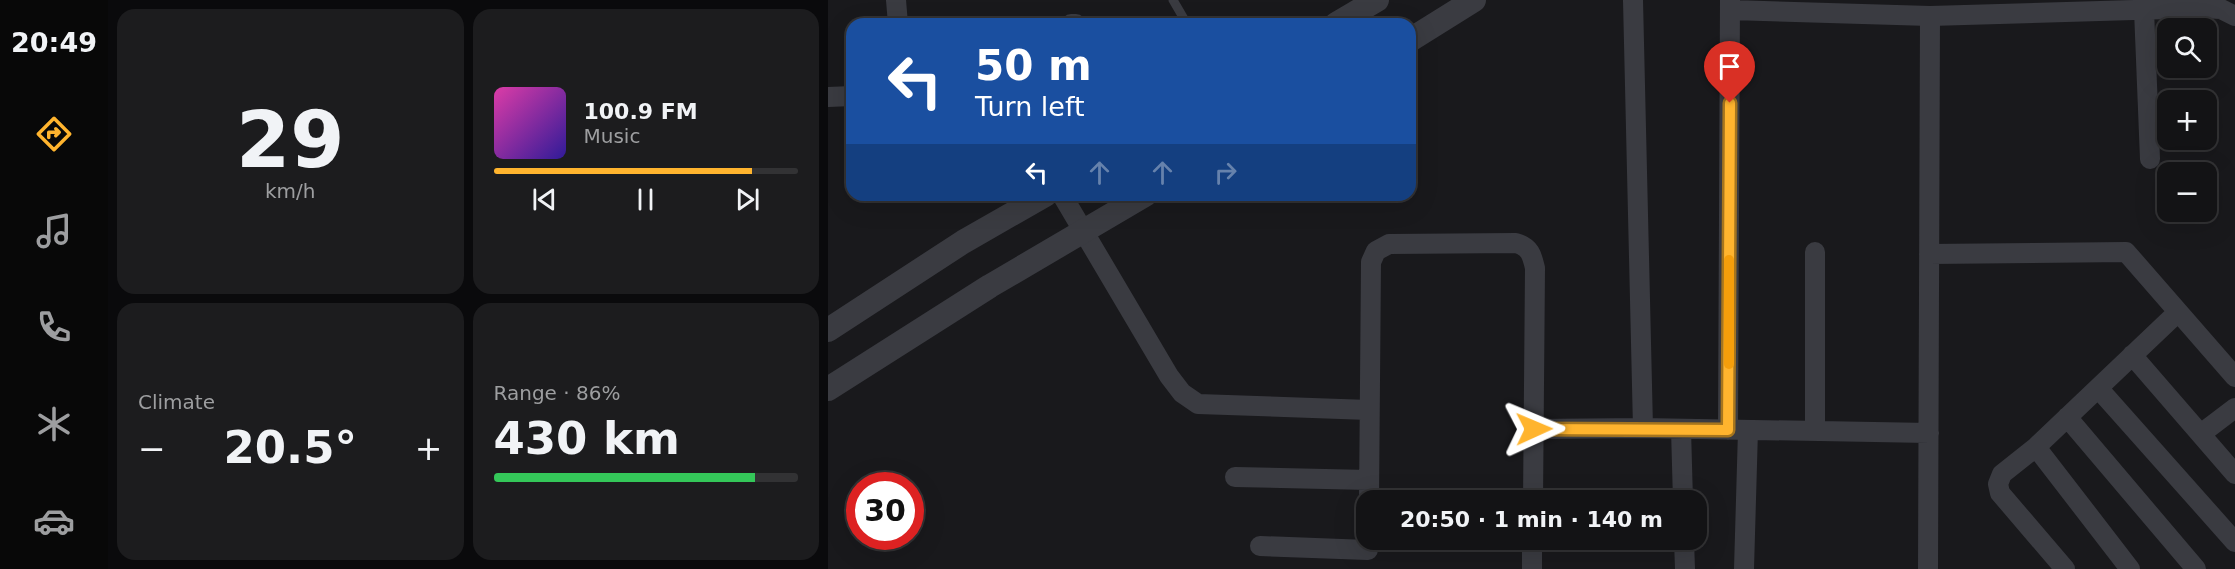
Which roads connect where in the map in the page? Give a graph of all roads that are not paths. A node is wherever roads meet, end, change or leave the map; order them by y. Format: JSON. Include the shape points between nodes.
{"nodes":[{"id":1,"x":896,"y":0,"type":"edge"},
{"id":2,"x":1173,"y":0,"type":"edge"},
{"id":3,"x":1377,"y":0,"type":"edge"},
{"id":4,"x":1474,"y":0,"type":"edge"},
{"id":5,"x":1633,"y":0,"type":"edge"},
{"id":6,"x":1730,"y":5,"type":"edge"},
{"id":7,"x":2031,"y":6,"type":"edge"},
{"id":8,"x":2144,"y":10,"type":"junction"},
{"id":9,"x":1350,"y":15,"type":"edge"},
{"id":10,"x":1930,"y":16,"type":"junction"},
{"id":11,"x":2235,"y":16,"type":"edge"},
{"id":12,"x":898,"y":18,"type":"edge"},
{"id":13,"x":1184,"y":18,"type":"edge"},
{"id":14,"x":1416,"y":36,"type":"edge"},
{"id":15,"x":846,"y":96,"type":"edge"},
{"id":16,"x":828,"y":97,"type":"edge"},
{"id":17,"x":2150,"y":159,"type":"dead end"},
{"id":18,"x":1035,"y":201,"type":"edge"},
{"id":19,"x":1066,"y":201,"type":"edge"},
{"id":20,"x":1135,"y":201,"type":"edge"},
{"id":21,"x":1084,"y":231,"type":"junction"},
{"id":22,"x":1815,"y":252,"type":"dead end"},
{"id":23,"x":1929,"y":254,"type":"junction"},
{"id":24,"x":2178,"y":312,"type":"junction"},
{"id":25,"x":828,"y":330,"type":"edge"},
{"id":26,"x":2132,"y":355,"type":"junction"},
{"id":27,"x":2235,"y":377,"type":"edge"},
{"id":28,"x":2098,"y":388,"type":"junction"},
{"id":29,"x":828,"y":389,"type":"edge"},
{"id":30,"x":2235,"y":408,"type":"edge"},
{"id":31,"x":1369,"y":410,"type":"junction"},
{"id":32,"x":2067,"y":417,"type":"junction"},
{"id":33,"x":1643,"y":428,"type":"junction"},
{"id":34,"x":1534,"y":429,"type":"junction"},
{"id":35,"x":1681,"y":429,"type":"junction"},
{"id":36,"x":1728,"y":430,"type":"junction"},
{"id":37,"x":1748,"y":430,"type":"junction"},
{"id":38,"x":1815,"y":431,"type":"junction"},
{"id":39,"x":1929,"y":433,"type":"junction"},
{"id":40,"x":2202,"y":433,"type":"junction"},
{"id":41,"x":2036,"y":447,"type":"junction"},
{"id":42,"x":2235,"y":474,"type":"edge"},
{"id":43,"x":1235,"y":477,"type":"dead end"},
{"id":44,"x":1369,"y":480,"type":"junction"},
{"id":45,"x":1369,"y":490,"type":"edge"},
{"id":46,"x":1533,"y":490,"type":"edge"},
{"id":47,"x":1683,"y":490,"type":"edge"},
{"id":48,"x":2235,"y":542,"type":"edge"},
{"id":49,"x":1260,"y":546,"type":"dead end"},
{"id":50,"x":1532,"y":550,"type":"edge"},
{"id":51,"x":1684,"y":550,"type":"edge"},
{"id":52,"x":1368,"y":553,"type":"edge"},
{"id":53,"x":1532,"y":569,"type":"edge"},
{"id":54,"x":1685,"y":569,"type":"edge"},
{"id":55,"x":1744,"y":569,"type":"edge"},
{"id":56,"x":1928,"y":569,"type":"edge"},
{"id":57,"x":2065,"y":569,"type":"edge"},
{"id":58,"x":2130,"y":569,"type":"edge"},
{"id":59,"x":2196,"y":569,"type":"edge"}],
"edges":[{"from":1,"to":12,"type":"street"},
{"from":2,"to":13,"type":"lane"},
{"from":3,"to":9,"type":"street"},
{"from":4,"to":14,"type":"street"},
{"from":5,"to":33,"type":"street"},
{"from":6,"to":10,"type":"street"},
{"from":6,"to":36,"type":"street"},
{"from":7,"to":8,"type":"street"},
{"from":7,"to":10,"type":"street"},
{"from":8,"to":11,"type":"street","via":[[2221,9]]},
{"from":8,"to":17,"type":"street"},
{"from":10,"to":23,"type":"street"},
{"from":15,"to":16,"type":"street"},
{"from":18,"to":25,"type":"street","via":[[963,242]]},
{"from":19,"to":21,"type":"street"},
{"from":20,"to":21,"type":"street"},
{"from":21,"to":29,"type":"street"},
{"from":21,"to":31,"type":"street","via":[[1169,376],[1182,393],[1198,404]]},
{"from":22,"to":38,"type":"street"},
{"from":23,"to":24,"type":"street","via":[[2126,252]]},
{"from":23,"to":39,"type":"street"},
{"from":24,"to":26,"type":"street"},
{"from":24,"to":27,"type":"street"},
{"from":26,"to":28,"type":"street"},
{"from":26,"to":40,"type":"street"},
{"from":28,"to":32,"type":"street"},
{"from":28,"to":48,"type":"street"},
{"from":30,"to":40,"type":"street"},
{"from":31,"to":34,"type":"street","via":[[1371,262],[1376,251],[1389,244],[1516,243],[1526,246],[1535,268]]},
{"from":31,"to":44,"type":"street"},
{"from":32,"to":41,"type":"street"},
{"from":32,"to":59,"type":"street"},
{"from":33,"to":34,"type":"street"},
{"from":33,"to":35,"type":"street"},
{"from":34,"to":46,"type":"street"},
{"from":35,"to":36,"type":"street"},
{"from":35,"to":47,"type":"street"},
{"from":36,"to":37,"type":"street"},
{"from":37,"to":38,"type":"street"},
{"from":37,"to":55,"type":"street"},
{"from":38,"to":39,"type":"street"},
{"from":39,"to":56,"type":"street"},
{"from":40,"to":42,"type":"street"},
{"from":41,"to":57,"type":"street","via":[[2002,474],[2000,493]]},
{"from":41,"to":58,"type":"street"},
{"from":43,"to":44,"type":"street"},
{"from":44,"to":45,"type":"street"},
{"from":49,"to":52,"type":"street"},
{"from":50,"to":53,"type":"street"},
{"from":51,"to":54,"type":"street"}]}
